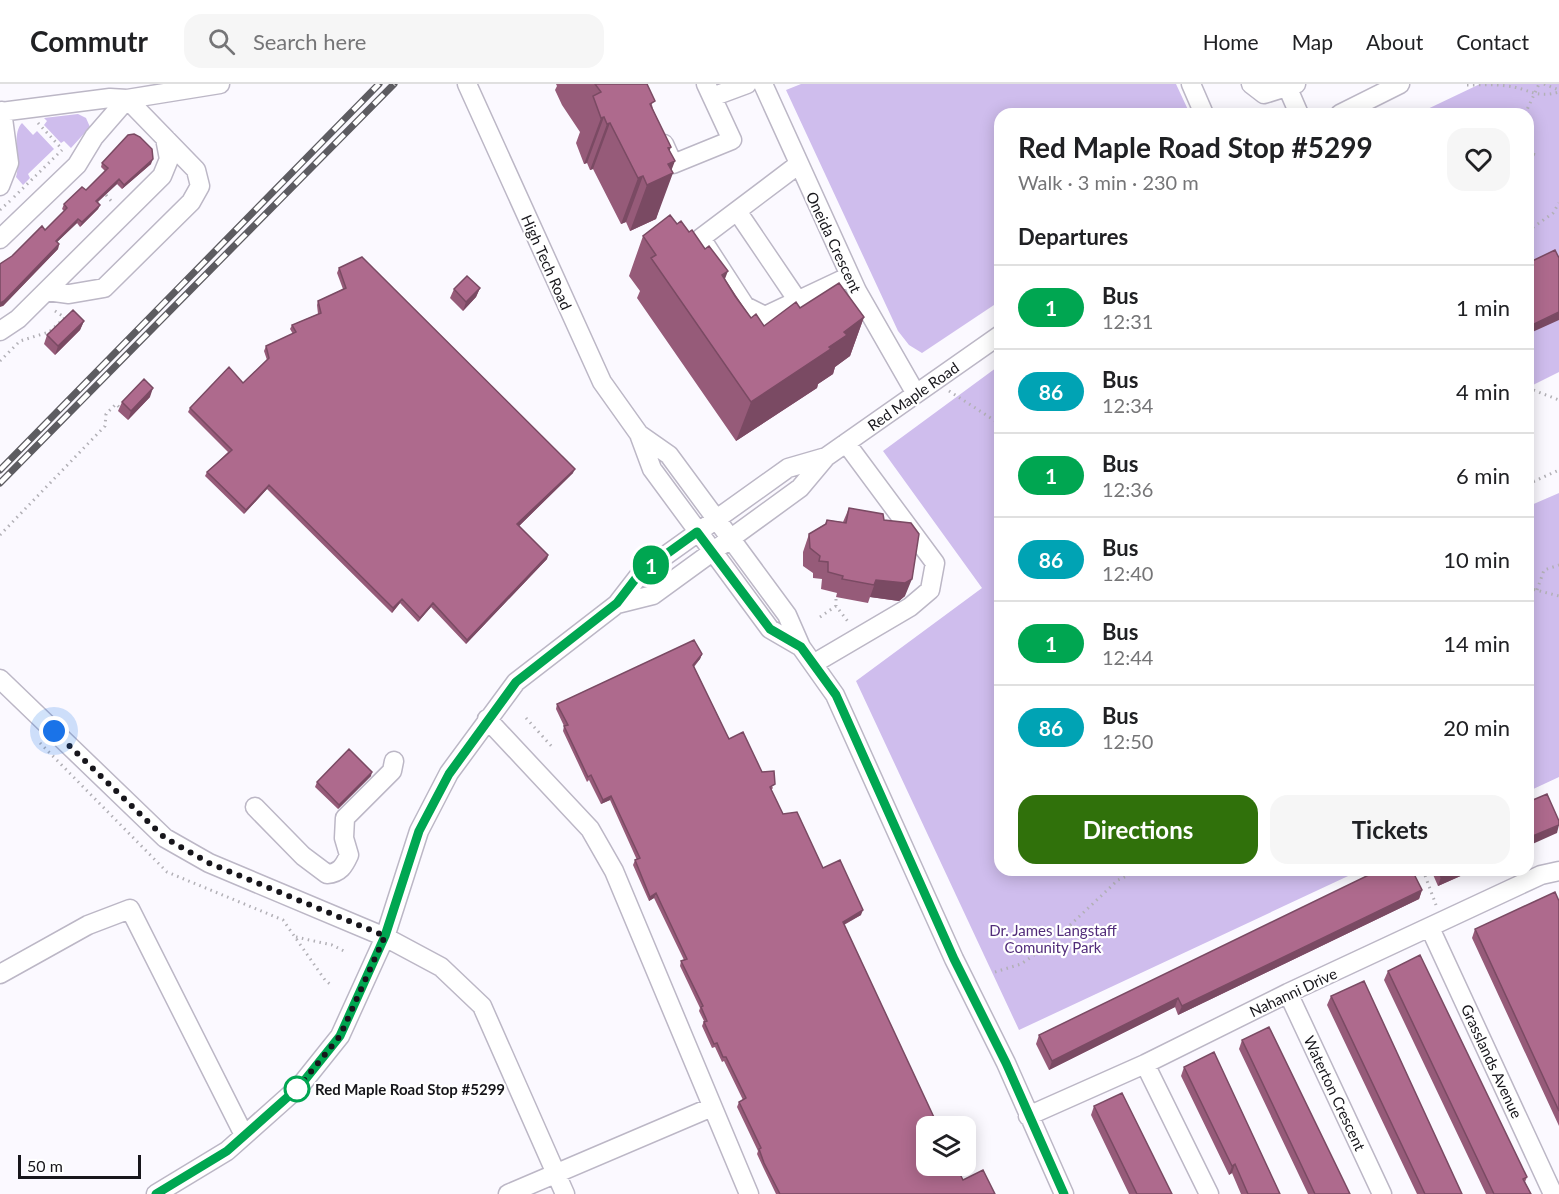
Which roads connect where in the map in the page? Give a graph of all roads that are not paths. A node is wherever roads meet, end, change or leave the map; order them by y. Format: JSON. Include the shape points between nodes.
{"nodes":[{"id":1,"x":220,"y":84,"type":"edge"},
{"id":2,"x":747,"y":84,"type":"edge"},
{"id":3,"x":763,"y":84,"type":"edge"},
{"id":4,"x":1191,"y":84,"type":"edge"},
{"id":5,"x":1251,"y":84,"type":"edge"},
{"id":6,"x":1400,"y":84,"type":"edge"},
{"id":7,"x":1290,"y":85,"type":"edge"},
{"id":8,"x":468,"y":87,"type":"edge"},
{"id":9,"x":709,"y":90,"type":"edge"},
{"id":10,"x":127,"y":99,"type":"junction"},
{"id":11,"x":1201,"y":108,"type":"edge"},
{"id":12,"x":1297,"y":108,"type":"edge"},
{"id":13,"x":1352,"y":108,"type":"edge"},
{"id":14,"x":1,"y":111,"type":"edge"},
{"id":15,"x":656,"y":124,"type":"edge"},
{"id":16,"x":165,"y":138,"type":"junction"},
{"id":17,"x":4,"y":158,"type":"edge"},
{"id":18,"x":799,"y":164,"type":"junction"},
{"id":19,"x":0,"y":186,"type":"edge"},
{"id":20,"x":737,"y":211,"type":"junction"},
{"id":21,"x":0,"y":239,"type":"edge"},
{"id":22,"x":850,"y":276,"type":"junction"},
{"id":23,"x":47,"y":291,"type":"junction"},
{"id":24,"x":798,"y":301,"type":"junction"},
{"id":25,"x":0,"y":331,"type":"edge"},
{"id":26,"x":994,"y":339,"type":"edge"},
{"id":27,"x":916,"y":394,"type":"junction"},
{"id":28,"x":639,"y":434,"type":"junction"},
{"id":29,"x":846,"y":443,"type":"junction"},
{"id":30,"x":826,"y":457,"type":"junction"},
{"id":31,"x":717,"y":520,"type":"junction"},
{"id":32,"x":697,"y":532,"type":"junction"},
{"id":33,"x":732,"y":540,"type":"junction"},
{"id":34,"x":711,"y":552,"type":"junction"},
{"id":35,"x":617,"y":603,"type":"junction"},
{"id":36,"x":801,"y":647,"type":"junction"},
{"id":37,"x":813,"y":664,"type":"junction"},
{"id":38,"x":0,"y":679,"type":"edge"},
{"id":39,"x":487,"y":719,"type":"junction"},
{"id":40,"x":394,"y":761,"type":"dead end"},
{"id":41,"x":255,"y":807,"type":"dead end"},
{"id":42,"x":1559,"y":871,"type":"edge"},
{"id":43,"x":1430,"y":928,"type":"junction"},
{"id":44,"x":385,"y":936,"type":"junction"},
{"id":45,"x":0,"y":974,"type":"edge"},
{"id":46,"x":1288,"y":993,"type":"junction"},
{"id":47,"x":1145,"y":1064,"type":"junction"},
{"id":48,"x":712,"y":1107,"type":"junction"},
{"id":49,"x":1028,"y":1116,"type":"junction"},
{"id":50,"x":244,"y":1135,"type":"junction"},
{"id":51,"x":556,"y":1173,"type":"junction"},
{"id":52,"x":168,"y":1191,"type":"edge"},
{"id":53,"x":508,"y":1194,"type":"edge"},
{"id":54,"x":565,"y":1194,"type":"edge"},
{"id":55,"x":749,"y":1194,"type":"edge"},
{"id":56,"x":1064,"y":1194,"type":"edge"},
{"id":57,"x":1209,"y":1194,"type":"edge"},
{"id":58,"x":1382,"y":1194,"type":"edge"},
{"id":59,"x":1553,"y":1194,"type":"edge"}],
"edges":[{"from":1,"to":10,"type":"street"},
{"from":2,"to":9,"type":"street"},
{"from":3,"to":18,"type":"street","name":"Oneida Crescent"},
{"from":4,"to":11,"type":"street"},
{"from":5,"to":7,"type":"street","via":[[1264,94]]},
{"from":6,"to":13,"type":"street"},
{"from":7,"to":12,"type":"street"},
{"from":8,"to":28,"type":"street","name":"High Tech Road","via":[[602,382]]},
{"from":9,"to":15,"type":"street","via":[[732,140],[673,164]]},
{"from":10,"to":14,"type":"street"},
{"from":10,"to":16,"type":"street"},
{"from":10,"to":21,"type":"street","via":[[94,137],[77,165]]},
{"from":14,"to":17,"type":"street"},
{"from":16,"to":23,"type":"street","via":[[169,159],[162,176]]},
{"from":16,"to":23,"type":"street","via":[[199,175],[200,186],[191,202],[104,288],[69,294]]},
{"from":17,"to":19,"type":"street","via":[[4,182]]},
{"from":18,"to":20,"type":"street"},
{"from":18,"to":22,"type":"street","name":"Oneida Crescent"},
{"from":20,"to":24,"type":"street"},
{"from":20,"to":24,"type":"street","via":[[701,238],[745,306],[765,316]]},
{"from":22,"to":24,"type":"street"},
{"from":22,"to":27,"type":"street","name":"Oneida Crescent"},
{"from":23,"to":25,"type":"street"},
{"from":26,"to":27,"type":"street","name":"Red Maple Road"},
{"from":27,"to":29,"type":"street","name":"Red Maple Road"},
{"from":28,"to":31,"type":"street","name":"High Tech Road","via":[[669,455]]},
{"from":28,"to":32,"type":"street","name":"High Tech Road","via":[[652,469]]},
{"from":29,"to":30,"type":"street","name":"Red Maple Road"},
{"from":29,"to":37,"type":"street","via":[[935,563],[930,590],[910,607]]},
{"from":30,"to":31,"type":"street","name":"Red Maple Road","via":[[789,468]]},
{"from":30,"to":33,"type":"street","name":"Red Maple Road","via":[[801,488]]},
{"from":31,"to":32,"type":"street","name":"Red Maple Road"},
{"from":31,"to":33,"type":"street","name":"High Tech Road"},
{"from":32,"to":34,"type":"street","name":"High Tech Road"},
{"from":32,"to":35,"type":"street","name":"Red Maple Road","via":[[640,573]]},
{"from":33,"to":34,"type":"street","name":"Red Maple Road"},
{"from":33,"to":36,"type":"street","name":"High Tech Road","via":[[787,615]]},
{"from":34,"to":35,"type":"street","name":"Red Maple Road","via":[[653,595]]},
{"from":34,"to":36,"type":"street","name":"High Tech Road","via":[[770,629]]},
{"from":35,"to":39,"type":"street","name":"Red Maple Road","via":[[516,682]]},
{"from":36,"to":37,"type":"street","name":"High Tech Road"},
{"from":37,"to":49,"type":"street","name":"High Tech Road","via":[[836,695]]},
{"from":38,"to":44,"type":"street","via":[[165,838],[209,863]]},
{"from":39,"to":44,"type":"street","name":"Red Maple Road","via":[[449,774],[419,831]]},
{"from":39,"to":48,"type":"street","via":[[590,829],[614,871]]},
{"from":40,"to":41,"type":"street","via":[[392,771],[345,818],[344,838],[349,855],[340,870],[333,873],[327,874],[303,856]]},
{"from":42,"to":43,"type":"street","name":"Nahanni Drive","via":[[1541,874]]},
{"from":43,"to":46,"type":"street","name":"Nahanni Drive"},
{"from":43,"to":59,"type":"street","name":"Grasslands Avenue"},
{"from":44,"to":50,"type":"street","name":"Red Maple Road","via":[[340,1036],[300,1086]]},
{"from":44,"to":51,"type":"street","via":[[441,967],[482,1006]]},
{"from":45,"to":50,"type":"street","via":[[88,925],[130,909]]},
{"from":46,"to":47,"type":"street","name":"Nahanni Drive"},
{"from":46,"to":58,"type":"street","name":"Waterton Crescent"},
{"from":47,"to":49,"type":"street","name":"Nahanni Drive"},
{"from":47,"to":57,"type":"street"},
{"from":48,"to":51,"type":"street"},
{"from":48,"to":55,"type":"street"},
{"from":49,"to":56,"type":"street","name":"High Tech Road"},
{"from":50,"to":52,"type":"street","name":"Red Maple Road"},
{"from":51,"to":53,"type":"street"},
{"from":51,"to":54,"type":"street"}]}
